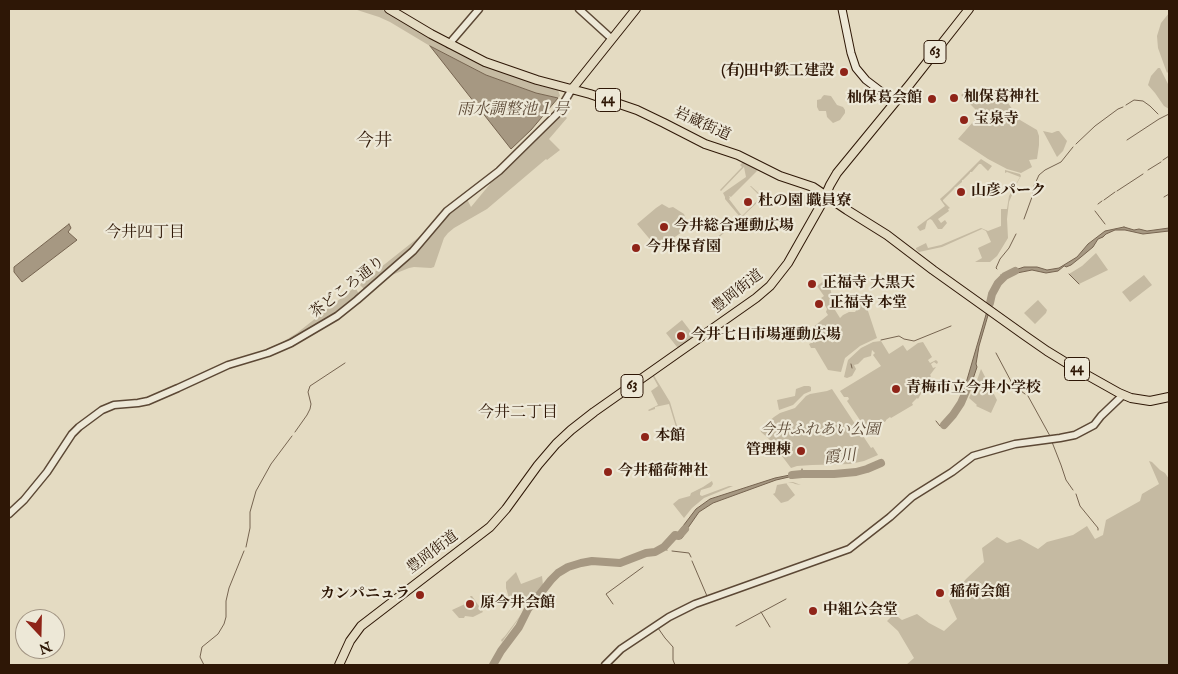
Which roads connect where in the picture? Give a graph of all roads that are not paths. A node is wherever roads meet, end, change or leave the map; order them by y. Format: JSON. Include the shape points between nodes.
{"nodes":[{"id":1,"x":389,"y":9,"type":"edge"},
{"id":2,"x":480,"y":9,"type":"edge"},
{"id":3,"x":579,"y":9,"type":"edge"},
{"id":4,"x":636,"y":9,"type":"edge"},
{"id":5,"x":842,"y":9,"type":"edge"},
{"id":6,"x":969,"y":9,"type":"edge"},
{"id":7,"x":612,"y":39,"type":"junction"},
{"id":8,"x":449,"y":44,"type":"junction"},
{"id":9,"x":572,"y":89,"type":"junction"},
{"id":10,"x":895,"y":102,"type":"junction"},
{"id":11,"x":826,"y":194,"type":"junction"},
{"id":12,"x":1123,"y":395,"type":"junction"},
{"id":13,"x":1169,"y":397,"type":"edge"},
{"id":14,"x":9,"y":514,"type":"edge"},
{"id":15,"x":339,"y":665,"type":"edge"},
{"id":16,"x":605,"y":665,"type":"edge"}],
"edges":[{"from":1,"to":8,"type":"main road","name":"岩蔵街道","number":"44"},
{"from":2,"to":8,"type":"street"},
{"from":3,"to":7,"type":"street"},
{"from":4,"to":7,"type":"main road"},
{"from":5,"to":10,"type":"main road","via":[[856,68]]},
{"from":6,"to":10,"type":"main road","name":"豊岡街道","number":"63"},
{"from":7,"to":9,"type":"main road"},
{"from":8,"to":9,"type":"main road","name":"岩蔵街道","number":"44","via":[[494,66]]},
{"from":9,"to":11,"type":"main road","name":"岩蔵街道","number":"44","via":[[637,110],[700,142]]},
{"from":9,"to":14,"type":"street","name":"茶どころ通り","via":[[557,114],[499,171],[447,211],[416,248],[344,310],[280,348],[228,364],[148,401],[114,405],[102,410],[72,434],[24,500]]},
{"from":10,"to":11,"type":"main road","name":"豊岡街道","number":"63","via":[[845,163]]},
{"from":11,"to":12,"type":"main road","name":"岩蔵街道","number":"44","via":[[1060,359]]},
{"from":11,"to":15,"type":"main road","name":"豊岡街道","number":"63","via":[[788,263],[770,286],[571,430],[552,448],[490,527],[361,626]]},
{"from":12,"to":13,"type":"main road","number":"44","via":[[1146,400]]},
{"from":12,"to":16,"type":"street","via":[[1094,425],[1075,435],[1010,445],[973,456],[912,497],[849,549],[696,603],[616,652]]}]}
